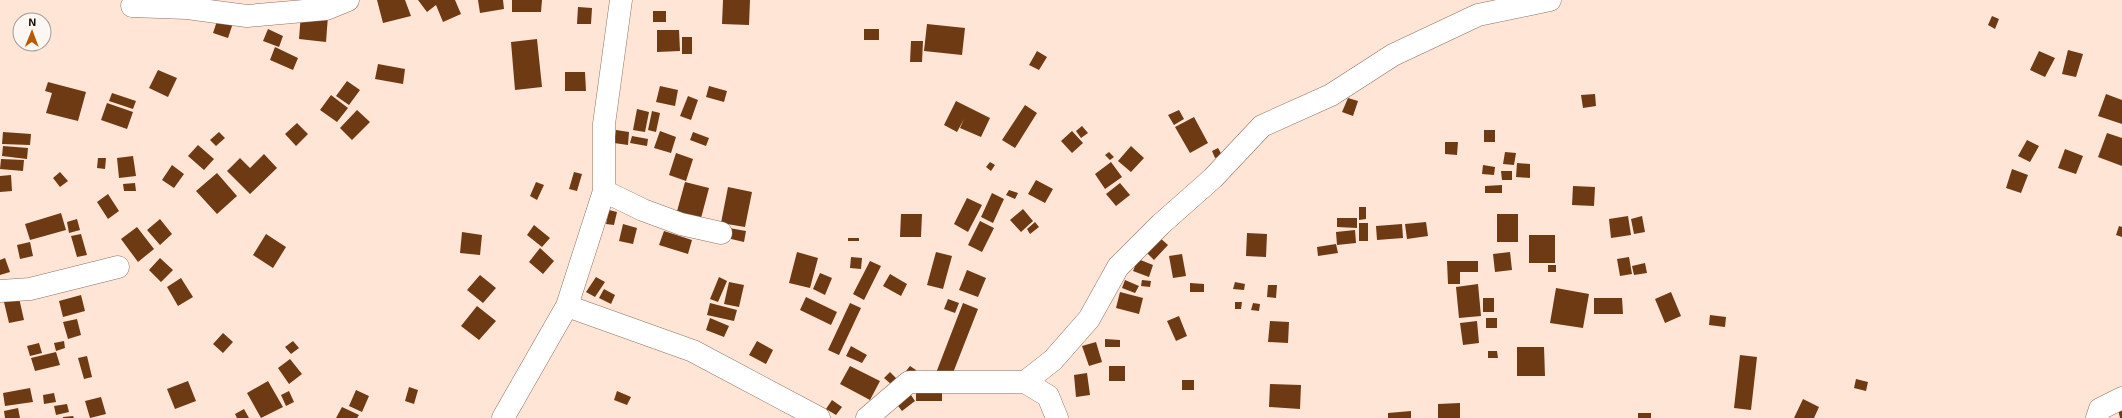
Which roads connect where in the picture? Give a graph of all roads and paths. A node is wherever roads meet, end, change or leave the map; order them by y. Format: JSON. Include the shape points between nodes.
{"nodes":[{"id":1,"x":348,"y":0,"type":"edge"},
{"id":2,"x":621,"y":0,"type":"edge"},
{"id":3,"x":1550,"y":0,"type":"edge"},
{"id":4,"x":132,"y":6,"type":"dead end"},
{"id":5,"x":604,"y":191,"type":"junction"},
{"id":6,"x":721,"y":233,"type":"dead end"},
{"id":7,"x":118,"y":267,"type":"dead end"},
{"id":8,"x":0,"y":291,"type":"edge"},
{"id":9,"x":567,"y":306,"type":"junction"},
{"id":10,"x":1025,"y":382,"type":"junction"},
{"id":11,"x":2122,"y":398,"type":"edge"},
{"id":12,"x":503,"y":418,"type":"edge"},
{"id":13,"x":819,"y":418,"type":"edge"},
{"id":14,"x":867,"y":418,"type":"edge"},
{"id":15,"x":1058,"y":418,"type":"edge"},
{"id":16,"x":2097,"y":418,"type":"edge"}],
"edges":[{"from":1,"to":4,"type":"street","via":[[326,9],[247,16],[187,8]]},
{"from":2,"to":5,"type":"street","via":[[604,124]]},
{"from":3,"to":10,"type":"street","via":[[1478,15],[1393,55],[1331,95],[1262,126],[1213,178],[1118,267],[1089,319],[1053,360]]},
{"from":5,"to":6,"type":"street","via":[[680,224]]},
{"from":5,"to":9,"type":"street"},
{"from":7,"to":8,"type":"street","via":[[30,289]]},
{"from":9,"to":12,"type":"street"},
{"from":9,"to":13,"type":"street","via":[[693,351]]},
{"from":10,"to":14,"type":"street","via":[[909,382]]},
{"from":10,"to":15,"type":"street","via":[[1048,396]]},
{"from":11,"to":16,"type":"street","via":[[2100,410]]}]}
